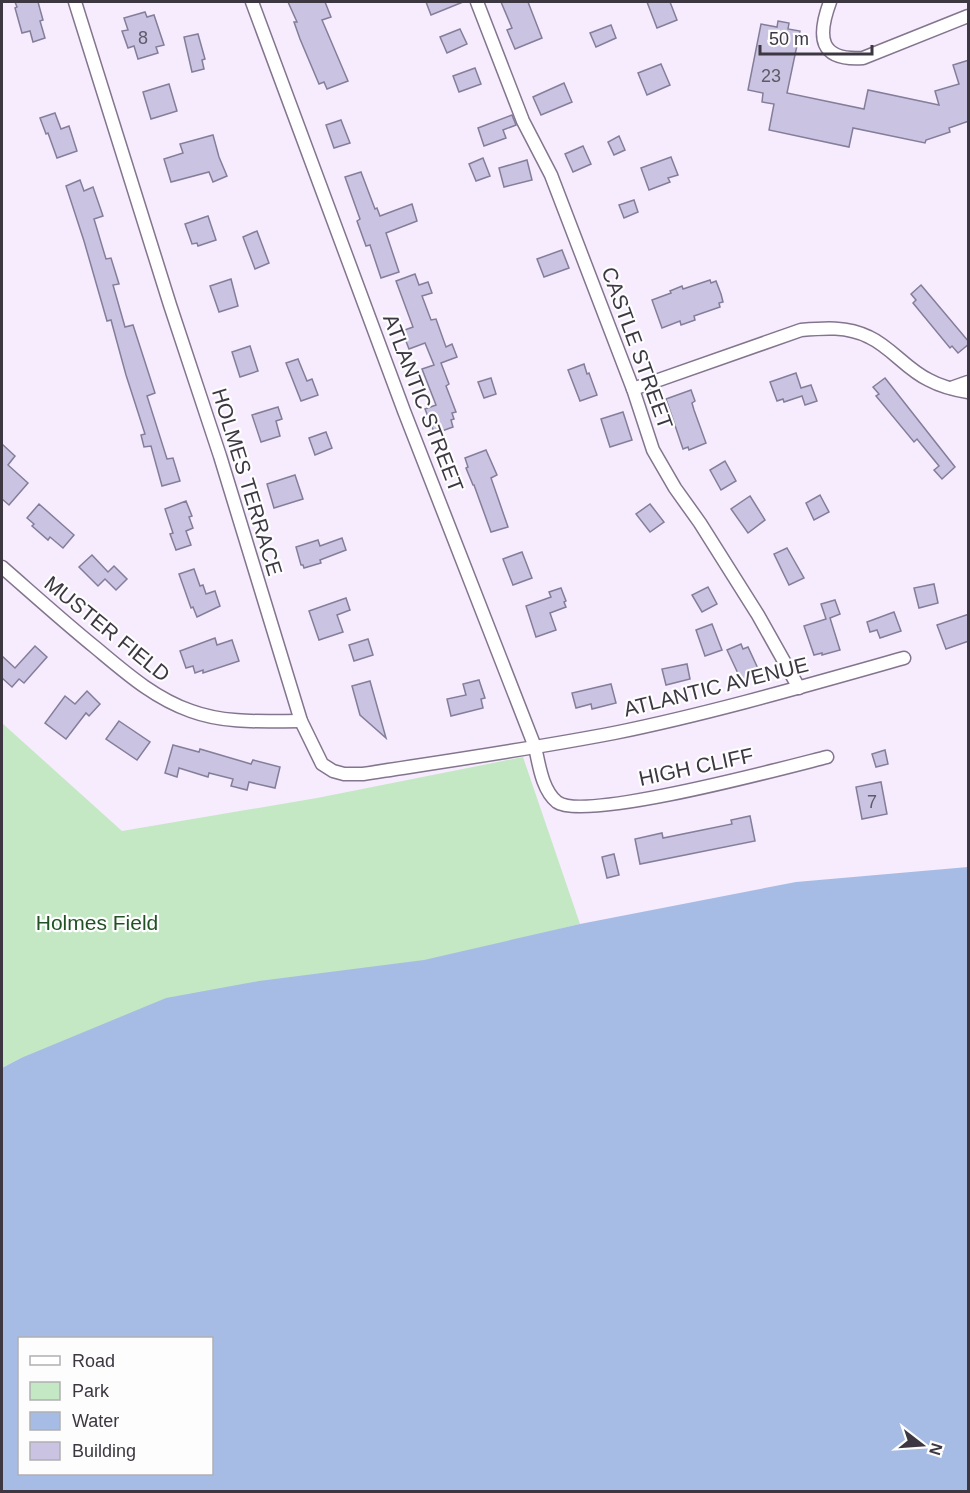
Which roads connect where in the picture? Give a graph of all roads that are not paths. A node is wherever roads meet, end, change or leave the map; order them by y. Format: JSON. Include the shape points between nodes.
{"nodes":[{"id":1,"x":75,"y":2,"type":"edge"},
{"id":2,"x":252,"y":2,"type":"edge"},
{"id":3,"x":477,"y":2,"type":"edge"},
{"id":4,"x":830,"y":2,"type":"edge"},
{"id":5,"x":969,"y":16,"type":"edge"},
{"id":6,"x":969,"y":382,"type":"edge"},
{"id":7,"x":951,"y":388,"type":"junction"},
{"id":8,"x":633,"y":389,"type":"junction"},
{"id":9,"x":969,"y":392,"type":"edge"},
{"id":10,"x":2,"y":567,"type":"edge"},
{"id":11,"x":904,"y":658,"type":"dead end"},
{"id":12,"x":799,"y":688,"type":"junction"},
{"id":13,"x":301,"y":721,"type":"junction"},
{"id":14,"x":535,"y":747,"type":"junction"},
{"id":15,"x":827,"y":757,"type":"dead end"},
{"id":16,"x":571,"y":807,"type":"joint"}],
"edges":[{"from":1,"to":13,"type":"street","name":"HOLMES TERRACE"},
{"from":2,"to":14,"type":"street","name":"ATLANTIC STREET","via":[[404,411]]},
{"from":3,"to":8,"type":"street","name":"CASTLE STREET","via":[[523,121],[551,175]]},
{"from":4,"to":5,"type":"street","via":[[823,28],[825,45],[830,52],[849,59],[863,58]]},
{"from":6,"to":7,"type":"street"},
{"from":7,"to":8,"type":"street","via":[[927,380],[869,337],[826,328],[801,330]]},
{"from":7,"to":9,"type":"street"},
{"from":8,"to":12,"type":"street","name":"CASTLE STREET","via":[[653,450],[758,615]]},
{"from":10,"to":13,"type":"street","name":"MUSTER FIELD","via":[[157,696],[193,712],[241,722]]},
{"from":11,"to":12,"type":"street","name":"ATLANTIC AVENUE"},
{"from":12,"to":14,"type":"street","name":"ATLANTIC AVENUE","via":[[734,706]]},
{"from":13,"to":14,"type":"street","name":"HOLMES TERRACE","via":[[322,764],[344,774]]},
{"from":14,"to":16,"type":"street","name":"ATLANTIC STREET","via":[[548,789],[557,802]]},
{"from":15,"to":16,"type":"street","name":"HIGH CLIFF","via":[[631,801]]}]}
